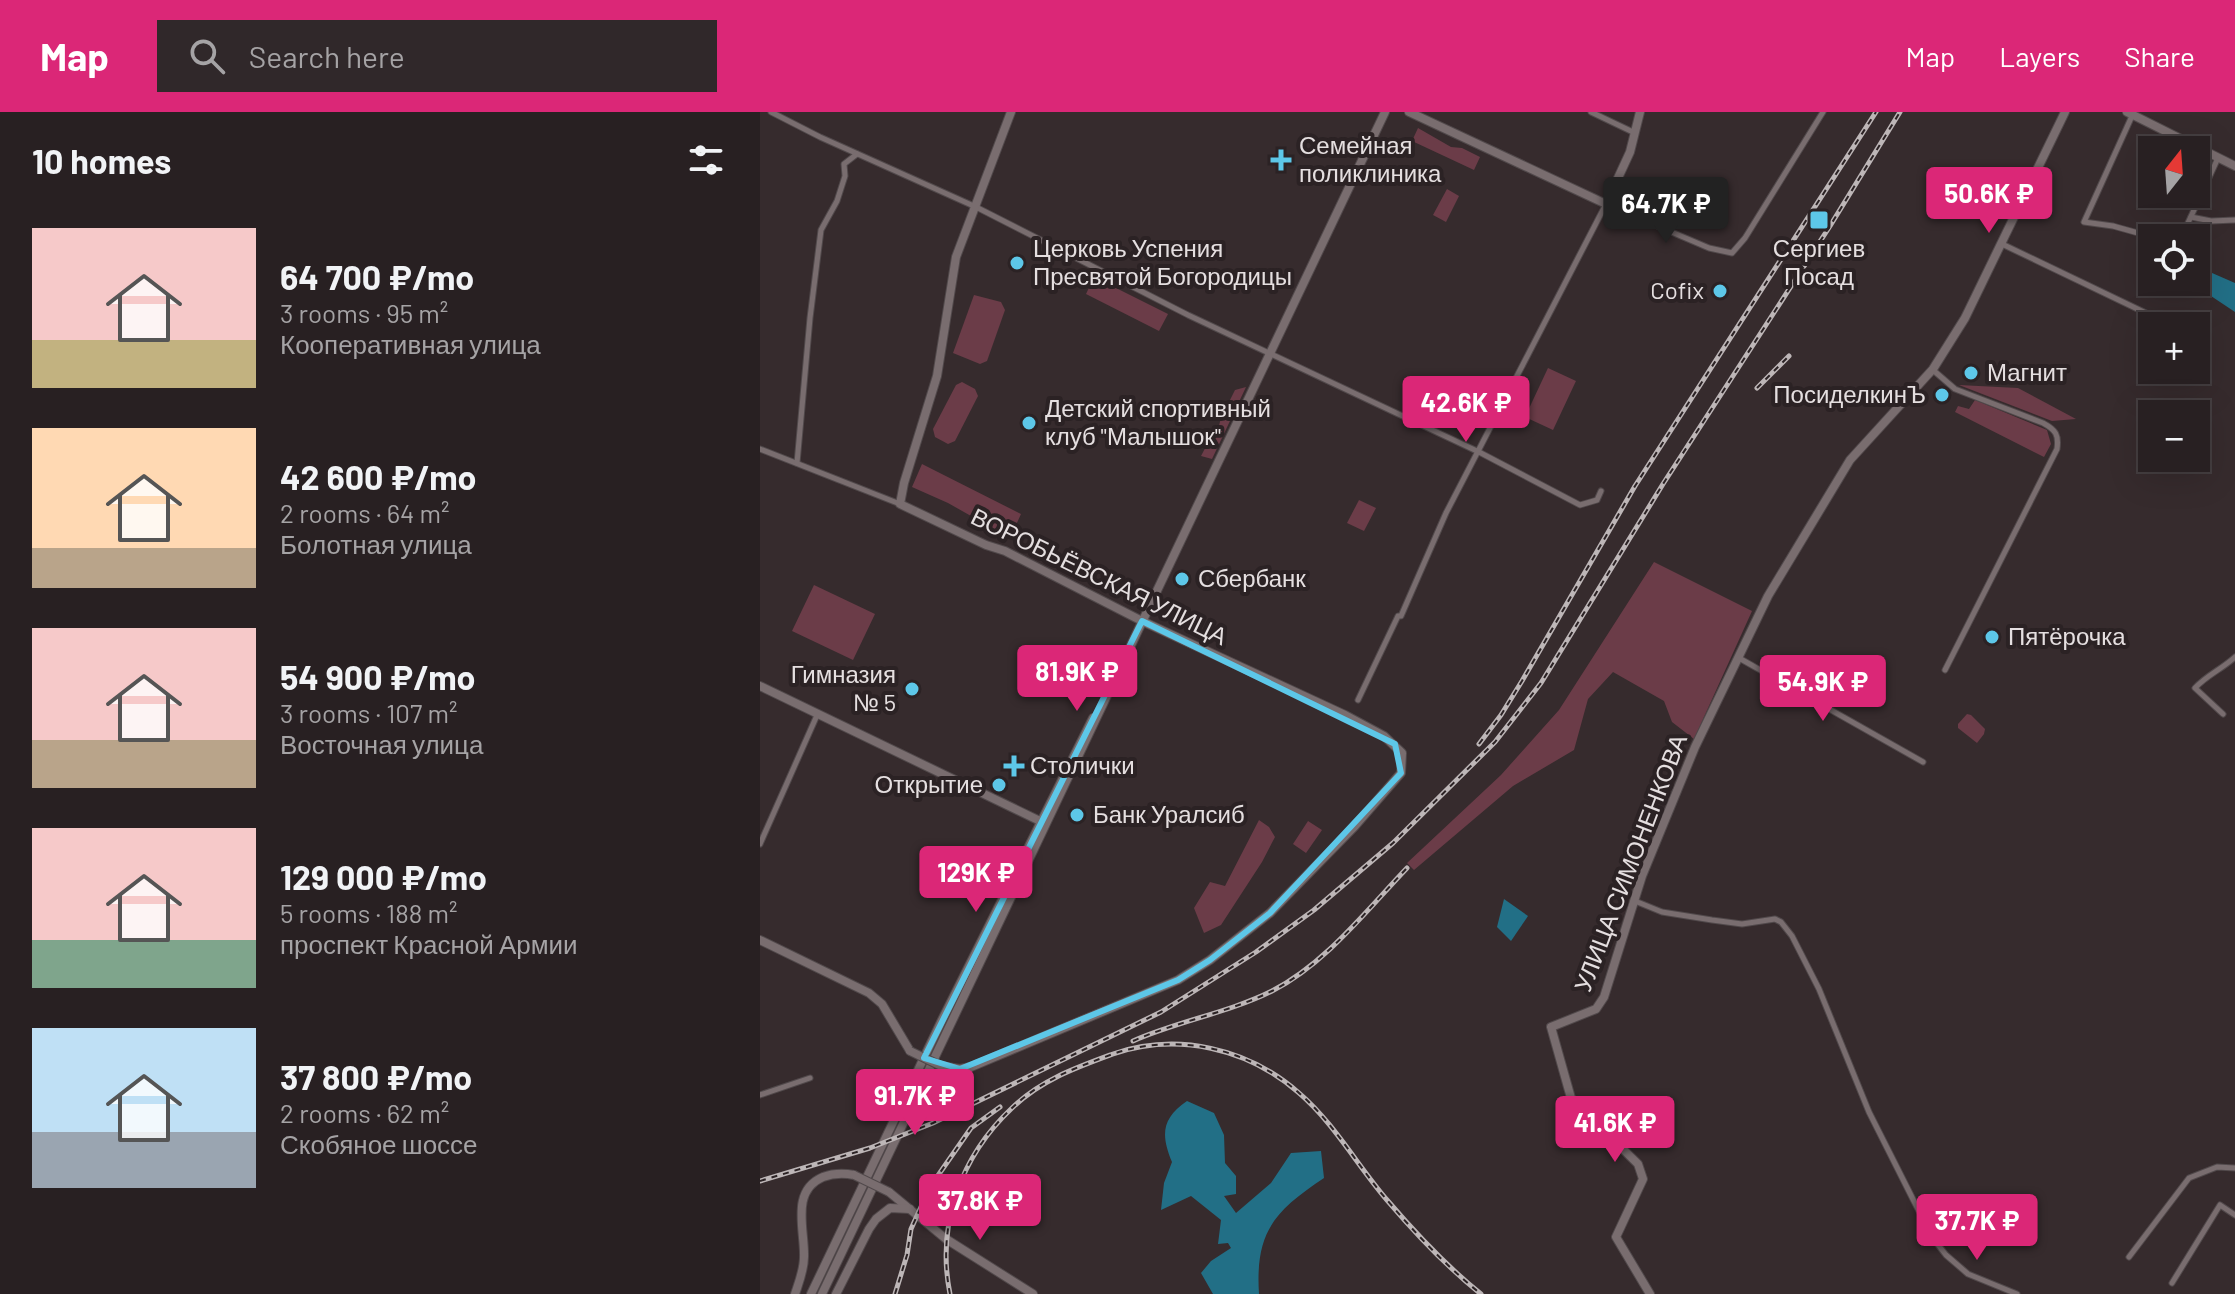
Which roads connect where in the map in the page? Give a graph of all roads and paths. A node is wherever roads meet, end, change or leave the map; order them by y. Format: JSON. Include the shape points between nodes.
{"nodes":[{"id":1,"x":771,"y":112,"type":"edge"},
{"id":2,"x":1011,"y":112,"type":"edge"},
{"id":3,"x":1385,"y":112,"type":"edge"},
{"id":4,"x":1409,"y":112,"type":"edge"},
{"id":5,"x":1591,"y":112,"type":"edge"},
{"id":6,"x":1640,"y":112,"type":"edge"},
{"id":7,"x":1823,"y":112,"type":"edge"},
{"id":8,"x":2065,"y":112,"type":"edge"},
{"id":9,"x":2130,"y":113,"type":"edge"},
{"id":10,"x":1635,"y":133,"type":"junction"},
{"id":11,"x":857,"y":154,"type":"junction"},
{"id":12,"x":2219,"y":158,"type":"junction"},
{"id":13,"x":2235,"y":166,"type":"edge"},
{"id":14,"x":1606,"y":204,"type":"junction"},
{"id":15,"x":976,"y":207,"type":"junction"},
{"id":16,"x":2191,"y":217,"type":"junction"},
{"id":17,"x":2235,"y":220,"type":"edge"},
{"id":18,"x":2188,"y":224,"type":"edge"},
{"id":19,"x":2138,"y":233,"type":"edge"},
{"id":20,"x":2002,"y":244,"type":"junction"},
{"id":21,"x":2144,"y":312,"type":"edge"},
{"id":22,"x":1270,"y":354,"type":"junction"},
{"id":23,"x":1933,"y":369,"type":"junction"},
{"id":24,"x":760,"y":449,"type":"edge"},
{"id":25,"x":1479,"y":452,"type":"junction"},
{"id":26,"x":797,"y":463,"type":"junction"},
{"id":27,"x":1601,"y":491,"type":"dead end"},
{"id":28,"x":900,"y":504,"type":"junction"},
{"id":29,"x":1142,"y":621,"type":"junction"},
{"id":30,"x":2235,"y":657,"type":"edge"},
{"id":31,"x":1739,"y":658,"type":"junction"},
{"id":32,"x":1945,"y":670,"type":"dead end"},
{"id":33,"x":760,"y":686,"type":"edge"},
{"id":34,"x":1358,"y":700,"type":"dead end"},
{"id":35,"x":818,"y":713,"type":"junction"},
{"id":36,"x":2223,"y":714,"type":"dead end"},
{"id":37,"x":1923,"y":762,"type":"dead end"},
{"id":38,"x":1040,"y":821,"type":"junction"},
{"id":39,"x":760,"y":844,"type":"edge"},
{"id":40,"x":1635,"y":901,"type":"junction"},
{"id":41,"x":760,"y":940,"type":"edge"},
{"id":42,"x":810,"y":1078,"type":"dead end"},
{"id":43,"x":760,"y":1095,"type":"edge"},
{"id":44,"x":2235,"y":1168,"type":"edge"},
{"id":45,"x":913,"y":1209,"type":"junction"},
{"id":46,"x":2235,"y":1215,"type":"edge"},
{"id":47,"x":846,"y":1233,"type":"junction"},
{"id":48,"x":2129,"y":1257,"type":"dead end"},
{"id":49,"x":2172,"y":1283,"type":"dead end"},
{"id":50,"x":795,"y":1294,"type":"edge"},
{"id":51,"x":811,"y":1294,"type":"edge"},
{"id":52,"x":822,"y":1294,"type":"edge"},
{"id":53,"x":836,"y":1294,"type":"edge"},
{"id":54,"x":1033,"y":1294,"type":"edge"},
{"id":55,"x":1650,"y":1294,"type":"edge"},
{"id":56,"x":2017,"y":1294,"type":"edge"}],
"edges":[{"from":1,"to":11,"type":"street"},
{"from":2,"to":15,"type":"main road"},
{"from":3,"to":22,"type":"main road"},
{"from":4,"to":14,"type":"main road"},
{"from":5,"to":10,"type":"street"},
{"from":6,"to":10,"type":"main road"},
{"from":7,"to":14,"type":"street","via":[[1732,253]]},
{"from":8,"to":20,"type":"main road","name":"УЛИЦА СИМОНЕНКОВА"},
{"from":9,"to":12,"type":"main road"},
{"from":9,"to":19,"type":"street","via":[[2084,222]]},
{"from":10,"to":14,"type":"main road"},
{"from":11,"to":15,"type":"street"},
{"from":11,"to":26,"type":"street","via":[[844,164],[837,201],[821,230]]},
{"from":12,"to":13,"type":"main road"},
{"from":12,"to":16,"type":"street"},
{"from":14,"to":25,"type":"street"},
{"from":15,"to":22,"type":"street"},
{"from":15,"to":28,"type":"main road","via":[[951,276],[940,365]]},
{"from":16,"to":17,"type":"street"},
{"from":16,"to":18,"type":"street"},
{"from":20,"to":21,"type":"street"},
{"from":20,"to":23,"type":"main road","name":"УЛИЦА СИМОНЕНКОВА"},
{"from":22,"to":25,"type":"street"},
{"from":22,"to":29,"type":"main road"},
{"from":23,"to":31,"type":"main road","name":"УЛИЦА СИМОНЕНКОВА","via":[[1850,460],[1768,596]]},
{"from":23,"to":32,"type":"street","via":[[1955,389],[2043,423],[2058,438]]},
{"from":24,"to":26,"type":"street","name":"ВОРОБЬЁВСКАЯ УЛИЦА"},
{"from":25,"to":27,"type":"street","via":[[1580,505],[1597,500]]},
{"from":25,"to":34,"type":"street"},
{"from":26,"to":28,"type":"street","name":"ВОРОБЬЁВСКАЯ УЛИЦА"},
{"from":28,"to":29,"type":"main road","name":"ВОРОБЬЁВСКАЯ УЛИЦА"},
{"from":29,"to":38,"type":"main road"},
{"from":29,"to":41,"type":"main road","name":"ВОРОБЬЁВСКАЯ УЛИЦА","bridge":true,"via":[[1345,715],[1402,753],[1401,773],[1270,913],[1178,980],[960,1069],[941,1066],[908,1048],[882,1004],[869,993]]},
{"from":29,"to":47,"type":"main road"},
{"from":30,"to":36,"type":"street","via":[[2195,688]]},
{"from":31,"to":37,"type":"street"},
{"from":31,"to":40,"type":"main road","name":"УЛИЦА СИМОНЕНКОВА","via":[[1695,747]]},
{"from":33,"to":35,"type":"main road"},
{"from":35,"to":38,"type":"main road"},
{"from":35,"to":39,"type":"street"},
{"from":38,"to":47,"type":"main road"},
{"from":40,"to":55,"type":"main road","name":"УЛИЦА СИМОНЕНКОВА","via":[[1604,997],[1596,1009],[1551,1027],[1571,1098],[1638,1164],[1643,1179],[1616,1237]]},
{"from":40,"to":56,"type":"street","via":[[1662,912],[1712,920],[1781,922],[1819,989],[1869,1112],[1932,1237],[1968,1274]]},
{"from":42,"to":43,"type":"street"},
{"from":44,"to":48,"type":"street","via":[[2217,1167],[2189,1178]]},
{"from":45,"to":50,"type":"main road","bridge":true,"via":[[854,1175],[819,1179],[804,1195],[801,1208],[804,1262]]},
{"from":45,"to":53,"type":"main road","via":[[890,1208],[876,1219]]},
{"from":45,"to":54,"type":"main road","via":[[946,1239]]},
{"from":46,"to":49,"type":"street","via":[[2220,1205]]},
{"from":47,"to":51,"type":"main road"},
{"from":47,"to":52,"type":"main road"}]}
